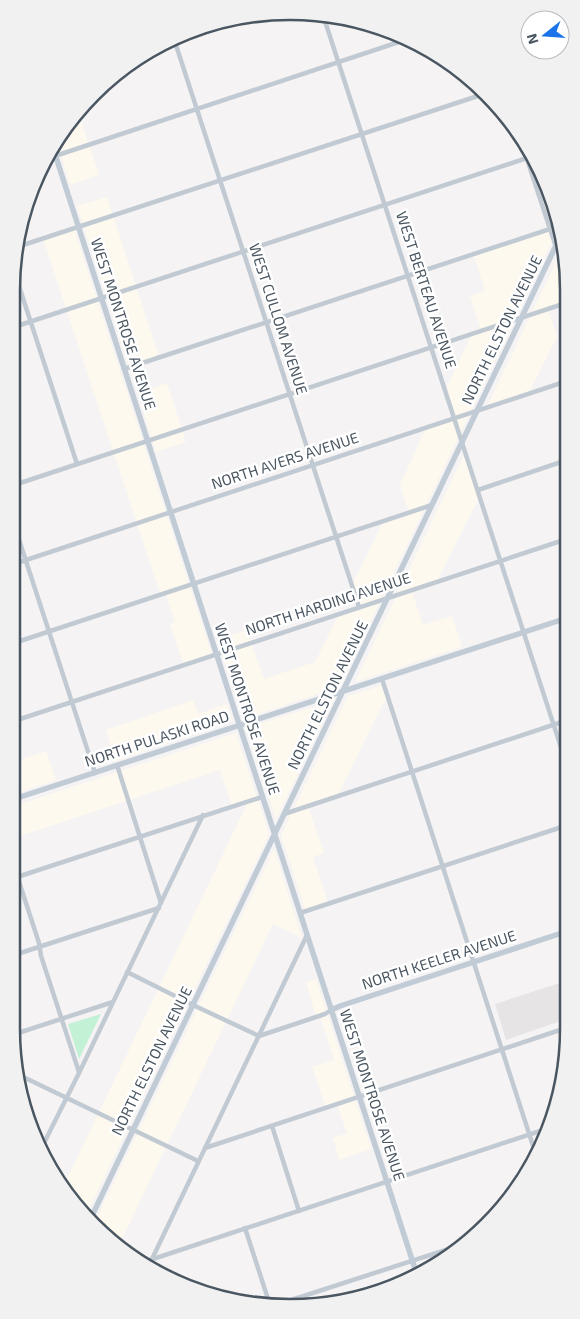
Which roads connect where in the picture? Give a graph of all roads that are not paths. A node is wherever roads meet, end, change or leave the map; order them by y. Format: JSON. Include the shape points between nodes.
{"nodes":[{"id":1,"x":325,"y":22,"type":"edge"},
{"id":2,"x":397,"y":43,"type":"edge"},
{"id":3,"x":176,"y":46,"type":"edge"},
{"id":4,"x":339,"y":62,"type":"junction"},
{"id":5,"x":478,"y":96,"type":"edge"},
{"id":6,"x":197,"y":109,"type":"junction"},
{"id":7,"x":362,"y":134,"type":"junction"},
{"id":8,"x":57,"y":154,"type":"edge"},
{"id":9,"x":526,"y":158,"type":"edge"},
{"id":10,"x":54,"y":159,"type":"edge"},
{"id":11,"x":530,"y":166,"type":"edge"},
{"id":12,"x":220,"y":180,"type":"junction"},
{"id":13,"x":385,"y":205,"type":"junction"},
{"id":14,"x":78,"y":227,"type":"junction"},
{"id":15,"x":553,"y":228,"type":"edge"},
{"id":16,"x":550,"y":229,"type":"junction"},
{"id":17,"x":24,"y":245,"type":"edge"},
{"id":18,"x":556,"y":247,"type":"joint"},
{"id":19,"x":243,"y":252,"type":"junction"},
{"id":20,"x":408,"y":276,"type":"junction"},
{"id":21,"x":20,"y":289,"type":"edge"},
{"id":22,"x":102,"y":298,"type":"junction"},
{"id":23,"x":560,"y":305,"type":"edge"},
{"id":24,"x":522,"y":318,"type":"junction"},
{"id":25,"x":31,"y":322,"type":"junction"},
{"id":26,"x":266,"y":322,"type":"junction"},
{"id":27,"x":20,"y":325,"type":"edge"},
{"id":28,"x":431,"y":348,"type":"junction"},
{"id":29,"x":124,"y":369,"type":"junction"},
{"id":30,"x":560,"y":384,"type":"edge"},
{"id":31,"x":289,"y":394,"type":"junction"},
{"id":32,"x":477,"y":411,"type":"junction"},
{"id":33,"x":454,"y":418,"type":"junction"},
{"id":34,"x":148,"y":441,"type":"junction"},
{"id":35,"x":462,"y":443,"type":"junction"},
{"id":36,"x":560,"y":462,"type":"edge"},
{"id":37,"x":77,"y":464,"type":"junction"},
{"id":38,"x":313,"y":465,"type":"junction"},
{"id":39,"x":20,"y":483,"type":"edge"},
{"id":40,"x":478,"y":490,"type":"junction"},
{"id":41,"x":432,"y":505,"type":"junction"},
{"id":42,"x":171,"y":512,"type":"junction"},
{"id":43,"x":336,"y":536,"type":"junction"},
{"id":44,"x":560,"y":541,"type":"edge"},
{"id":45,"x":20,"y":542,"type":"edge"},
{"id":46,"x":26,"y":560,"type":"junction"},
{"id":47,"x":500,"y":561,"type":"junction"},
{"id":48,"x":20,"y":562,"type":"edge"},
{"id":49,"x":194,"y":583,"type":"junction"},
{"id":50,"x":388,"y":598,"type":"junction"},
{"id":51,"x":359,"y":607,"type":"junction"},
{"id":52,"x":560,"y":621,"type":"edge"},
{"id":53,"x":49,"y":631,"type":"junction"},
{"id":54,"x":524,"y":632,"type":"junction"},
{"id":55,"x":20,"y":641,"type":"edge"},
{"id":56,"x":216,"y":654,"type":"junction"},
{"id":57,"x":382,"y":679,"type":"junction"},
{"id":58,"x":344,"y":691,"type":"junction"},
{"id":59,"x":72,"y":702,"type":"junction"},
{"id":60,"x":20,"y":719,"type":"edge"},
{"id":61,"x":560,"y":723,"type":"edge"},
{"id":62,"x":240,"y":725,"type":"junction"},
{"id":63,"x":554,"y":725,"type":"junction"},
{"id":64,"x":560,"y":744,"type":"edge"},
{"id":65,"x":116,"y":765,"type":"junction"},
{"id":66,"x":94,"y":772,"type":"junction"},
{"id":67,"x":412,"y":772,"type":"junction"},
{"id":68,"x":262,"y":796,"type":"junction"},
{"id":69,"x":20,"y":797,"type":"edge"},
{"id":70,"x":284,"y":814,"type":"junction"},
{"id":71,"x":203,"y":816,"type":"junction"},
{"id":72,"x":560,"y":828,"type":"edge"},
{"id":73,"x":274,"y":834,"type":"junction"},
{"id":74,"x":139,"y":836,"type":"junction"},
{"id":75,"x":443,"y":867,"type":"junction"},
{"id":76,"x":20,"y":876,"type":"edge"},
{"id":77,"x":20,"y":883,"type":"edge"},
{"id":78,"x":160,"y":906,"type":"junction"},
{"id":79,"x":300,"y":913,"type":"junction"},
{"id":80,"x":560,"y":934,"type":"edge"},
{"id":81,"x":307,"y":935,"type":"junction"},
{"id":82,"x":40,"y":947,"type":"junction"},
{"id":83,"x":20,"y":953,"type":"edge"},
{"id":84,"x":473,"y":962,"type":"junction"},
{"id":85,"x":127,"y":972,"type":"junction"},
{"id":86,"x":113,"y":1002,"type":"junction"},
{"id":87,"x":193,"y":1005,"type":"junction"},
{"id":88,"x":331,"y":1010,"type":"junction"},
{"id":89,"x":62,"y":1019,"type":"junction"},
{"id":90,"x":560,"y":1030,"type":"edge"},
{"id":91,"x":20,"y":1032,"type":"edge"},
{"id":92,"x":259,"y":1036,"type":"junction"},
{"id":93,"x":502,"y":1049,"type":"junction"},
{"id":94,"x":79,"y":1073,"type":"junction"},
{"id":95,"x":24,"y":1077,"type":"edge"},
{"id":96,"x":359,"y":1097,"type":"junction"},
{"id":97,"x":66,"y":1098,"type":"junction"},
{"id":98,"x":272,"y":1126,"type":"junction"},
{"id":99,"x":133,"y":1130,"type":"junction"},
{"id":100,"x":539,"y":1131,"type":"edge"},
{"id":101,"x":529,"y":1135,"type":"junction"},
{"id":102,"x":45,"y":1141,"type":"edge"},
{"id":103,"x":533,"y":1146,"type":"edge"},
{"id":104,"x":204,"y":1148,"type":"junction"},
{"id":105,"x":198,"y":1161,"type":"junction"},
{"id":106,"x":387,"y":1182,"type":"junction"},
{"id":107,"x":300,"y":1210,"type":"junction"},
{"id":108,"x":93,"y":1214,"type":"edge"},
{"id":109,"x":245,"y":1228,"type":"junction"},
{"id":110,"x":444,"y":1250,"type":"edge"},
{"id":111,"x":152,"y":1259,"type":"joint"},
{"id":112,"x":412,"y":1260,"type":"junction"},
{"id":113,"x":415,"y":1268,"type":"edge"},
{"id":114,"x":268,"y":1298,"type":"edge"},
{"id":115,"x":295,"y":1299,"type":"edge"}],
"edges":[{"from":1,"to":4,"type":"street","name":"WEST BERTEAU AVENUE"},
{"from":2,"to":4,"type":"street"},
{"from":3,"to":6,"type":"street","name":"WEST CULLOM AVENUE"},
{"from":4,"to":6,"type":"street"},
{"from":4,"to":7,"type":"street","name":"WEST BERTEAU AVENUE"},
{"from":5,"to":7,"type":"street"},
{"from":6,"to":8,"type":"street"},
{"from":6,"to":12,"type":"street","name":"WEST CULLOM AVENUE"},
{"from":7,"to":12,"type":"street"},
{"from":7,"to":13,"type":"street","name":"WEST BERTEAU AVENUE"},
{"from":9,"to":13,"type":"street"},
{"from":10,"to":14,"type":"main road","name":"WEST MONTROSE AVENUE"},
{"from":11,"to":16,"type":"street"},
{"from":12,"to":14,"type":"street"},
{"from":12,"to":19,"type":"street","name":"WEST CULLOM AVENUE"},
{"from":13,"to":19,"type":"street"},
{"from":13,"to":20,"type":"street","name":"WEST BERTEAU AVENUE"},
{"from":14,"to":17,"type":"street"},
{"from":14,"to":22,"type":"main road","name":"WEST MONTROSE AVENUE"},
{"from":15,"to":16,"type":"street"},
{"from":16,"to":18,"type":"street"},
{"from":16,"to":20,"type":"street"},
{"from":18,"to":24,"type":"main road","name":"NORTH ELSTON AVENUE"},
{"from":19,"to":22,"type":"street"},
{"from":19,"to":26,"type":"street","name":"WEST CULLOM AVENUE"},
{"from":20,"to":26,"type":"street"},
{"from":20,"to":28,"type":"street","name":"WEST BERTEAU AVENUE"},
{"from":21,"to":25,"type":"street"},
{"from":22,"to":25,"type":"street"},
{"from":22,"to":29,"type":"main road","name":"WEST MONTROSE AVENUE"},
{"from":23,"to":24,"type":"street"},
{"from":24,"to":28,"type":"street"},
{"from":24,"to":32,"type":"main road","name":"NORTH ELSTON AVENUE"},
{"from":25,"to":27,"type":"street"},
{"from":25,"to":37,"type":"street"},
{"from":26,"to":29,"type":"street"},
{"from":26,"to":31,"type":"street","name":"WEST CULLOM AVENUE"},
{"from":28,"to":31,"type":"street"},
{"from":28,"to":33,"type":"street","name":"WEST BERTEAU AVENUE"},
{"from":29,"to":34,"type":"main road","name":"WEST MONTROSE AVENUE"},
{"from":30,"to":32,"type":"street","name":"NORTH AVERS AVENUE"},
{"from":31,"to":34,"type":"street"},
{"from":31,"to":38,"type":"street","name":"WEST CULLOM AVENUE"},
{"from":32,"to":33,"type":"street","name":"NORTH AVERS AVENUE"},
{"from":32,"to":35,"type":"main road","name":"NORTH ELSTON AVENUE"},
{"from":33,"to":35,"type":"street","name":"WEST BERTEAU AVENUE"},
{"from":33,"to":38,"type":"street","name":"NORTH AVERS AVENUE"},
{"from":34,"to":37,"type":"street"},
{"from":34,"to":42,"type":"main road","name":"WEST MONTROSE AVENUE"},
{"from":35,"to":40,"type":"street","name":"WEST BERTEAU AVENUE"},
{"from":35,"to":41,"type":"main road","name":"NORTH ELSTON AVENUE"},
{"from":36,"to":40,"type":"street"},
{"from":37,"to":39,"type":"street"},
{"from":38,"to":42,"type":"street","name":"NORTH AVERS AVENUE"},
{"from":38,"to":43,"type":"street","name":"WEST CULLOM AVENUE"},
{"from":40,"to":47,"type":"street","name":"WEST BERTEAU AVENUE"},
{"from":41,"to":43,"type":"street"},
{"from":41,"to":50,"type":"main road","name":"NORTH ELSTON AVENUE"},
{"from":42,"to":46,"type":"street","name":"NORTH AVERS AVENUE"},
{"from":42,"to":49,"type":"main road","name":"WEST MONTROSE AVENUE"},
{"from":43,"to":49,"type":"street"},
{"from":43,"to":51,"type":"street","name":"WEST CULLOM AVENUE"},
{"from":44,"to":47,"type":"street","name":"NORTH HARDING AVENUE"},
{"from":45,"to":46,"type":"street"},
{"from":46,"to":48,"type":"street","name":"NORTH AVERS AVENUE"},
{"from":46,"to":53,"type":"street"},
{"from":47,"to":50,"type":"street","name":"NORTH HARDING AVENUE"},
{"from":47,"to":54,"type":"street","name":"WEST BERTEAU AVENUE"},
{"from":49,"to":53,"type":"street"},
{"from":49,"to":56,"type":"main road","name":"WEST MONTROSE AVENUE"},
{"from":50,"to":51,"type":"street","name":"NORTH HARDING AVENUE"},
{"from":50,"to":58,"type":"main road","name":"NORTH ELSTON AVENUE"},
{"from":51,"to":56,"type":"street","name":"NORTH HARDING AVENUE"},
{"from":52,"to":54,"type":"main road","name":"NORTH PULASKI ROAD"},
{"from":53,"to":55,"type":"street"},
{"from":53,"to":59,"type":"street"},
{"from":54,"to":57,"type":"main road","name":"NORTH PULASKI ROAD"},
{"from":54,"to":63,"type":"street","name":"WEST BERTEAU AVENUE"},
{"from":56,"to":59,"type":"street","name":"NORTH HARDING AVENUE"},
{"from":56,"to":62,"type":"main road","name":"WEST MONTROSE AVENUE"},
{"from":57,"to":58,"type":"main road","name":"NORTH PULASKI ROAD"},
{"from":57,"to":67,"type":"street"},
{"from":58,"to":62,"type":"main road","name":"NORTH PULASKI ROAD"},
{"from":58,"to":70,"type":"main road","name":"NORTH ELSTON AVENUE"},
{"from":59,"to":60,"type":"street","name":"NORTH HARDING AVENUE"},
{"from":59,"to":66,"type":"street"},
{"from":61,"to":63,"type":"street"},
{"from":62,"to":65,"type":"main road","name":"NORTH PULASKI ROAD"},
{"from":62,"to":68,"type":"main road","name":"WEST MONTROSE AVENUE"},
{"from":63,"to":64,"type":"street","name":"WEST BERTEAU AVENUE"},
{"from":63,"to":67,"type":"street"},
{"from":65,"to":66,"type":"main road","name":"NORTH PULASKI ROAD"},
{"from":65,"to":74,"type":"street"},
{"from":66,"to":69,"type":"main road","name":"NORTH PULASKI ROAD"},
{"from":67,"to":70,"type":"street"},
{"from":67,"to":75,"type":"street"},
{"from":68,"to":71,"type":"street"},
{"from":68,"to":73,"type":"main road","name":"WEST MONTROSE AVENUE"},
{"from":70,"to":73,"type":"main road","name":"NORTH ELSTON AVENUE"},
{"from":71,"to":74,"type":"street"},
{"from":71,"to":78,"type":"street"},
{"from":72,"to":75,"type":"street"},
{"from":73,"to":79,"type":"main road","name":"WEST MONTROSE AVENUE"},
{"from":73,"to":87,"type":"main road","name":"NORTH ELSTON AVENUE"},
{"from":74,"to":76,"type":"street"},
{"from":74,"to":78,"type":"street"},
{"from":75,"to":79,"type":"street"},
{"from":75,"to":84,"type":"street"},
{"from":77,"to":82,"type":"street"},
{"from":78,"to":82,"type":"street"},
{"from":78,"to":85,"type":"street"},
{"from":79,"to":81,"type":"main road","name":"WEST MONTROSE AVENUE"},
{"from":80,"to":84,"type":"main road","name":"NORTH KEELER AVENUE"},
{"from":81,"to":88,"type":"main road","name":"WEST MONTROSE AVENUE"},
{"from":81,"to":92,"type":"street"},
{"from":82,"to":83,"type":"street"},
{"from":82,"to":89,"type":"street"},
{"from":84,"to":88,"type":"main road","name":"NORTH KEELER AVENUE"},
{"from":84,"to":93,"type":"street"},
{"from":85,"to":86,"type":"street"},
{"from":85,"to":87,"type":"street"},
{"from":86,"to":89,"type":"street"},
{"from":86,"to":94,"type":"street"},
{"from":87,"to":92,"type":"street"},
{"from":87,"to":99,"type":"main road","name":"NORTH ELSTON AVENUE"},
{"from":88,"to":92,"type":"street","name":"NORTH KEELER AVENUE"},
{"from":88,"to":96,"type":"main road","name":"WEST MONTROSE AVENUE"},
{"from":89,"to":91,"type":"street"},
{"from":89,"to":94,"type":"street"},
{"from":90,"to":93,"type":"street"},
{"from":92,"to":104,"type":"street"},
{"from":93,"to":96,"type":"street"},
{"from":93,"to":101,"type":"street"},
{"from":94,"to":97,"type":"street"},
{"from":95,"to":97,"type":"street"},
{"from":96,"to":98,"type":"street"},
{"from":96,"to":106,"type":"main road","name":"WEST MONTROSE AVENUE"},
{"from":97,"to":99,"type":"street"},
{"from":97,"to":102,"type":"street"},
{"from":98,"to":104,"type":"street"},
{"from":98,"to":107,"type":"street"},
{"from":99,"to":105,"type":"street"},
{"from":99,"to":108,"type":"main road","name":"NORTH ELSTON AVENUE"},
{"from":100,"to":101,"type":"street"},
{"from":101,"to":103,"type":"street"},
{"from":101,"to":106,"type":"street"},
{"from":104,"to":105,"type":"street"},
{"from":105,"to":111,"type":"street"},
{"from":106,"to":107,"type":"street"},
{"from":106,"to":112,"type":"main road","name":"WEST MONTROSE AVENUE"},
{"from":107,"to":109,"type":"street"},
{"from":109,"to":111,"type":"street"},
{"from":109,"to":114,"type":"street"},
{"from":110,"to":112,"type":"street"},
{"from":112,"to":113,"type":"main road","name":"WEST MONTROSE AVENUE"},
{"from":112,"to":115,"type":"street"}]}
